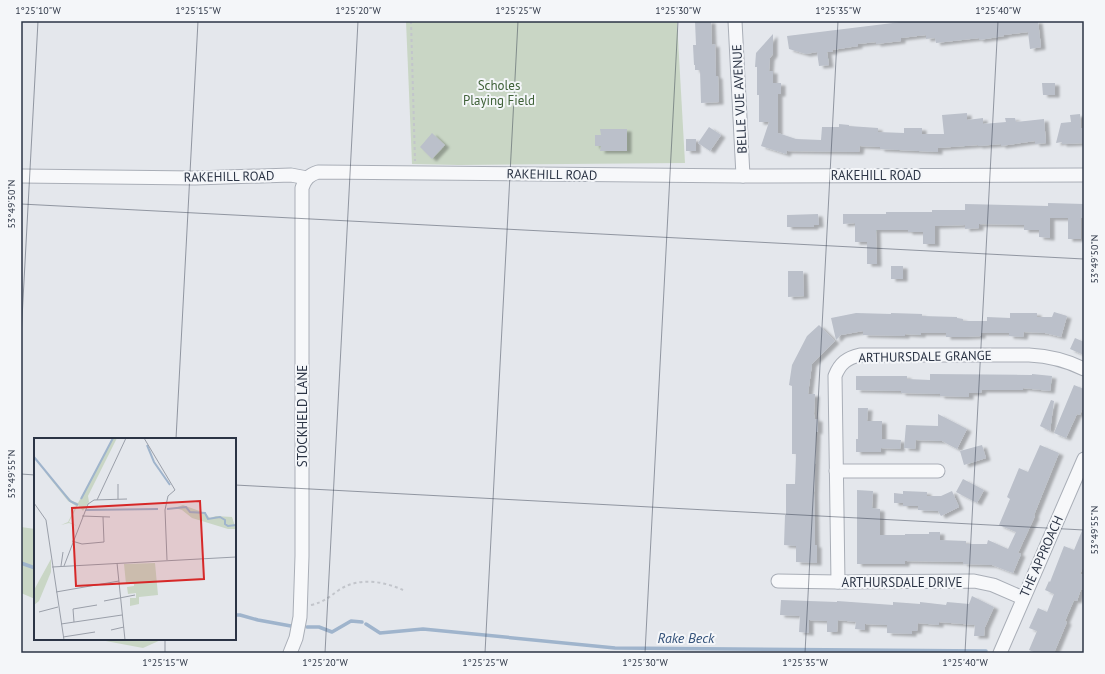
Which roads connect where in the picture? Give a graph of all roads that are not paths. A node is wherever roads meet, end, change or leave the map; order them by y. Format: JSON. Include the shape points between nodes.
{"nodes":[{"id":1,"x":737,"y":21,"type":"edge"},
{"id":2,"x":1084,"y":175,"type":"edge"},
{"id":3,"x":21,"y":176,"type":"edge"},
{"id":4,"x":743,"y":176,"type":"junction"},
{"id":5,"x":307,"y":178,"type":"junction"},
{"id":6,"x":1084,"y":369,"type":"edge"},
{"id":7,"x":1084,"y":460,"type":"edge"},
{"id":8,"x":836,"y":471,"type":"junction"},
{"id":9,"x":938,"y":471,"type":"dead end"},
{"id":10,"x":778,"y":581,"type":"dead end"},
{"id":11,"x":838,"y":582,"type":"junction"},
{"id":12,"x":1023,"y":598,"type":"junction"},
{"id":13,"x":290,"y":653,"type":"edge"},
{"id":14,"x":1000,"y":653,"type":"edge"}],
"edges":[{"from":1,"to":4,"type":"street","name":"BELLE VUE AVENUE"},
{"from":2,"to":4,"type":"street","name":"RAKEHILL ROAD"},
{"from":3,"to":5,"type":"street","name":"RAKEHILL ROAD","via":[[195,178],[292,175]]},
{"from":4,"to":5,"type":"street","name":"RAKEHILL ROAD","via":[[318,172]]},
{"from":5,"to":13,"type":"street","name":"STOCKHELD LANE","via":[[302,188],[300,617]]},
{"from":6,"to":8,"type":"street","name":"ARTHURSDALE GRANGE","via":[[1066,360],[1039,355],[852,357],[844,361],[835,376]]},
{"from":7,"to":12,"type":"street","name":"THE APPROACH"},
{"from":8,"to":9,"type":"street"},
{"from":8,"to":11,"type":"street","name":"ARTHURSDALE GRANGE"},
{"from":10,"to":11,"type":"street","name":"ARTHURSDALE DRIVE"},
{"from":11,"to":12,"type":"street","name":"ARTHURSDALE DRIVE","via":[[974,581],[993,585]]},
{"from":12,"to":14,"type":"street","name":"THE APPROACH"}]}
